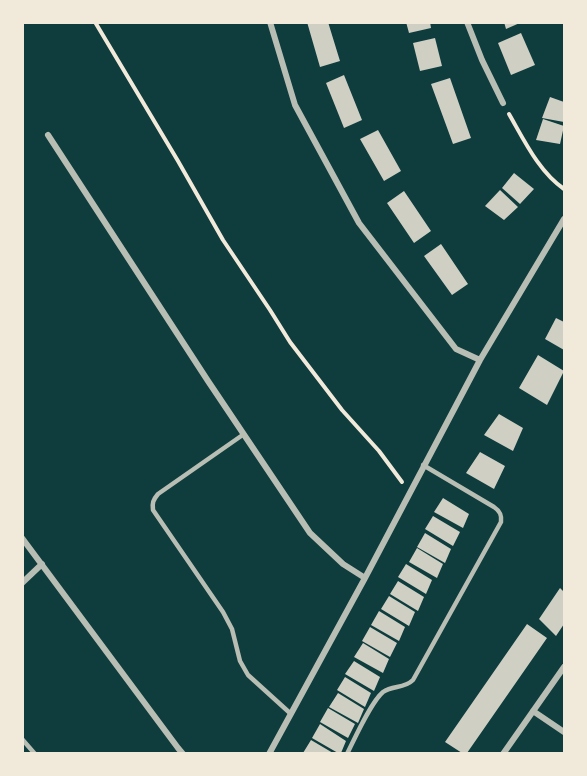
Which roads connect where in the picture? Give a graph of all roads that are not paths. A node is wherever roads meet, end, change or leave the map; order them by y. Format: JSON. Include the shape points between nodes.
{"nodes":[{"id":1,"x":270,"y":22,"type":"edge"},
{"id":2,"x":467,"y":22,"type":"edge"},
{"id":3,"x":503,"y":103,"type":"road end"},
{"id":4,"x":48,"y":135,"type":"dead end"},
{"id":5,"x":564,"y":219,"type":"edge"},
{"id":6,"x":480,"y":360,"type":"junction"},
{"id":7,"x":244,"y":434,"type":"junction"},
{"id":8,"x":423,"y":465,"type":"junction"},
{"id":9,"x":22,"y":538,"type":"edge"},
{"id":10,"x":42,"y":564,"type":"junction"},
{"id":11,"x":365,"y":578,"type":"junction"},
{"id":12,"x":22,"y":583,"type":"edge"},
{"id":13,"x":564,"y":667,"type":"edge"},
{"id":14,"x":533,"y":711,"type":"junction"},
{"id":15,"x":291,"y":714,"type":"junction"},
{"id":16,"x":564,"y":732,"type":"edge"},
{"id":17,"x":22,"y":739,"type":"edge"},
{"id":18,"x":178,"y":752,"type":"edge"},
{"id":19,"x":35,"y":753,"type":"edge"},
{"id":20,"x":269,"y":753,"type":"edge"},
{"id":21,"x":346,"y":753,"type":"edge"},
{"id":22,"x":503,"y":753,"type":"edge"}],
"edges":[{"from":1,"to":6,"type":"street","via":[[295,105],[359,223],[456,349]]},
{"from":2,"to":3,"type":"street"},
{"from":4,"to":7,"type":"street"},
{"from":5,"to":6,"type":"street"},
{"from":6,"to":8,"type":"street"},
{"from":7,"to":11,"type":"street","via":[[310,533],[343,564]]},
{"from":7,"to":15,"type":"lane","via":[[158,494],[152,505],[223,612],[248,675]]},
{"from":8,"to":11,"type":"street"},
{"from":8,"to":21,"type":"lane","via":[[499,510],[501,522],[413,680],[382,693]]},
{"from":9,"to":10,"type":"street"},
{"from":10,"to":12,"type":"street"},
{"from":10,"to":18,"type":"street"},
{"from":11,"to":15,"type":"street"},
{"from":13,"to":14,"type":"street"},
{"from":14,"to":16,"type":"street"},
{"from":14,"to":22,"type":"street"},
{"from":15,"to":20,"type":"street"},
{"from":17,"to":19,"type":"lane"}]}
